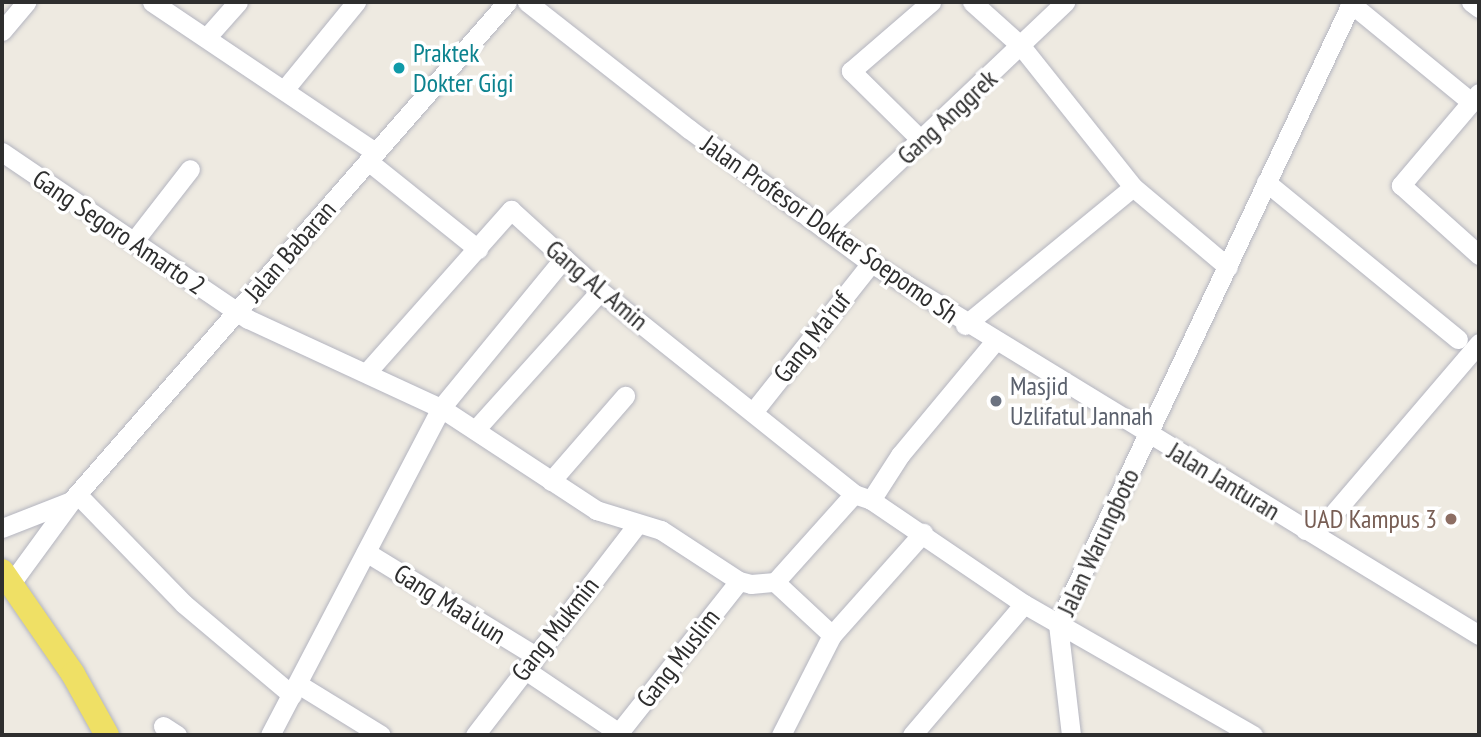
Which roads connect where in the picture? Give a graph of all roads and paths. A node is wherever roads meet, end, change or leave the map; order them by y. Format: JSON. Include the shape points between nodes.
{"nodes":[{"id":1,"x":26,"y":2,"type":"edge"},
{"id":2,"x":152,"y":2,"type":"edge"},
{"id":3,"x":238,"y":2,"type":"edge"},
{"id":4,"x":356,"y":2,"type":"edge"},
{"id":5,"x":507,"y":2,"type":"edge"},
{"id":6,"x":527,"y":2,"type":"edge"},
{"id":7,"x":931,"y":2,"type":"edge"},
{"id":8,"x":972,"y":2,"type":"edge"},
{"id":9,"x":1065,"y":2,"type":"edge"},
{"id":10,"x":1471,"y":2,"type":"edge"},
{"id":11,"x":1350,"y":3,"type":"edge"},
{"id":12,"x":1479,"y":8,"type":"edge"},
{"id":13,"x":2,"y":31,"type":"edge"},
{"id":14,"x":206,"y":38,"type":"junction"},
{"id":15,"x":1021,"y":47,"type":"junction"},
{"id":16,"x":284,"y":90,"type":"junction"},
{"id":17,"x":1475,"y":97,"type":"edge"},
{"id":18,"x":922,"y":141,"type":"junction"},
{"id":19,"x":2,"y":152,"type":"edge"},
{"id":20,"x":372,"y":157,"type":"junction"},
{"id":21,"x":190,"y":169,"type":"dead end"},
{"id":22,"x":1266,"y":181,"type":"junction"},
{"id":23,"x":1133,"y":187,"type":"junction"},
{"id":24,"x":825,"y":229,"type":"junction"},
{"id":25,"x":134,"y":241,"type":"junction"},
{"id":26,"x":478,"y":249,"type":"junction"},
{"id":27,"x":1479,"y":255,"type":"edge"},
{"id":28,"x":564,"y":258,"type":"junction"},
{"id":29,"x":871,"y":263,"type":"junction"},
{"id":30,"x":1228,"y":267,"type":"junction"},
{"id":31,"x":600,"y":290,"type":"junction"},
{"id":32,"x":236,"y":312,"type":"junction"},
{"id":33,"x":965,"y":325,"type":"junction"},
{"id":34,"x":1458,"y":339,"type":"dead end"},
{"id":35,"x":994,"y":342,"type":"junction"},
{"id":36,"x":1479,"y":343,"type":"edge"},
{"id":37,"x":366,"y":372,"type":"junction"},
{"id":38,"x":625,"y":396,"type":"dead end"},
{"id":39,"x":441,"y":408,"type":"junction"},
{"id":40,"x":753,"y":412,"type":"junction"},
{"id":41,"x":475,"y":430,"type":"junction"},
{"id":42,"x":1149,"y":435,"type":"junction"},
{"id":43,"x":551,"y":481,"type":"junction"},
{"id":44,"x":75,"y":497,"type":"junction"},
{"id":45,"x":863,"y":497,"type":"junction"},
{"id":46,"x":637,"y":525,"type":"junction"},
{"id":47,"x":2,"y":528,"type":"edge"},
{"id":48,"x":1305,"y":530,"type":"junction"},
{"id":49,"x":923,"y":533,"type":"junction"},
{"id":50,"x":366,"y":552,"type":"junction"},
{"id":51,"x":739,"y":581,"type":"junction"},
{"id":52,"x":775,"y":582,"type":"junction"},
{"id":53,"x":7,"y":584,"type":"edge"},
{"id":54,"x":1024,"y":604,"type":"junction"},
{"id":55,"x":1058,"y":624,"type":"junction"},
{"id":56,"x":832,"y":635,"type":"junction"},
{"id":57,"x":1479,"y":635,"type":"edge"},
{"id":58,"x":529,"y":662,"type":"junction"},
{"id":59,"x":295,"y":689,"type":"junction"},
{"id":60,"x":619,"y":734,"type":"edge"},
{"id":61,"x":107,"y":735,"type":"edge"},
{"id":62,"x":270,"y":735,"type":"edge"},
{"id":63,"x":381,"y":735,"type":"edge"},
{"id":64,"x":475,"y":735,"type":"edge"},
{"id":65,"x":781,"y":735,"type":"edge"},
{"id":66,"x":912,"y":735,"type":"edge"},
{"id":67,"x":1071,"y":735,"type":"edge"},
{"id":68,"x":1253,"y":735,"type":"edge"}],
"edges":[{"from":1,"to":13,"type":"street"},
{"from":2,"to":14,"type":"street"},
{"from":3,"to":14,"type":"street"},
{"from":4,"to":16,"type":"street"},
{"from":5,"to":20,"type":"street","name":"Jalan Babaran"},
{"from":6,"to":24,"type":"street","name":"Jalan Profesor Dokter Soepomo Sh","via":[[689,130]]},
{"from":7,"to":18,"type":"street","via":[[851,71]]},
{"from":8,"to":15,"type":"street"},
{"from":9,"to":15,"type":"street","name":"Gang Anggrek"},
{"from":10,"to":12,"type":"street"},
{"from":11,"to":17,"type":"street"},
{"from":11,"to":22,"type":"street","name":"Jalan Warungboto"},
{"from":14,"to":16,"type":"street"},
{"from":15,"to":18,"type":"street","name":"Gang Anggrek"},
{"from":15,"to":23,"type":"street"},
{"from":16,"to":20,"type":"street"},
{"from":17,"to":27,"type":"street","via":[[1401,185]]},
{"from":18,"to":24,"type":"street","name":"Gang Anggrek"},
{"from":19,"to":25,"type":"street","name":"Gang Segoro Amarto 2"},
{"from":20,"to":26,"type":"street"},
{"from":20,"to":32,"type":"street","name":"Jalan Babaran"},
{"from":21,"to":25,"type":"street"},
{"from":22,"to":30,"type":"street","name":"Jalan Warungboto"},
{"from":22,"to":34,"type":"street"},
{"from":23,"to":30,"type":"street"},
{"from":23,"to":33,"type":"street"},
{"from":24,"to":29,"type":"street","name":"Jalan Profesor Dokter Soepomo Sh"},
{"from":25,"to":32,"type":"street","name":"Gang Segoro Amarto 2"},
{"from":26,"to":28,"type":"street","name":"Gang AL Amin","via":[[511,210]]},
{"from":26,"to":37,"type":"street","name":"Gang AL Amin"},
{"from":28,"to":31,"type":"street","name":"Gang AL Amin"},
{"from":28,"to":39,"type":"street"},
{"from":29,"to":33,"type":"street","name":"Jalan Profesor Dokter Soepomo Sh"},
{"from":29,"to":40,"type":"street","name":"Gang Ma'ruf"},
{"from":30,"to":42,"type":"street","name":"Jalan Warungboto"},
{"from":31,"to":40,"type":"street","name":"Gang AL Amin"},
{"from":31,"to":41,"type":"street"},
{"from":32,"to":37,"type":"street","name":"Gang Segoro Amarto 2"},
{"from":32,"to":44,"type":"street","name":"Jalan Babaran"},
{"from":33,"to":35,"type":"street","name":"Jalan Profesor Dokter Soepomo Sh"},
{"from":35,"to":42,"type":"street","name":"Jalan Profesor Dokter Soepomo Sh"},
{"from":35,"to":45,"type":"street"},
{"from":36,"to":48,"type":"street","via":[[1327,521]]},
{"from":37,"to":39,"type":"street","name":"Gang Segoro Amarto 2"},
{"from":38,"to":43,"type":"street"},
{"from":39,"to":41,"type":"street","name":"Gang Segoro Amarto 2"},
{"from":39,"to":50,"type":"street"},
{"from":40,"to":45,"type":"street","name":"Gang AL Amin"},
{"from":41,"to":43,"type":"street","name":"Gang Segoro Amarto 2"},
{"from":42,"to":48,"type":"street","name":"Jalan Janturan"},
{"from":42,"to":55,"type":"street","name":"Jalan Warungboto"},
{"from":43,"to":46,"type":"street","name":"Gang Segoro Amarto 2","via":[[596,510]]},
{"from":44,"to":47,"type":"street"},
{"from":44,"to":53,"type":"street","name":"Jalan Babaran"},
{"from":44,"to":59,"type":"street","via":[[184,604]]},
{"from":45,"to":49,"type":"street","name":"Gang AL Amin"},
{"from":45,"to":52,"type":"street"},
{"from":46,"to":51,"type":"street","name":"Gang Segoro Amarto 2","via":[[675,537]]},
{"from":46,"to":58,"type":"street","name":"Gang Mukmin"},
{"from":48,"to":57,"type":"street","name":"Jalan Janturan"},
{"from":49,"to":54,"type":"street","name":"Gang AL Amin"},
{"from":49,"to":56,"type":"street"},
{"from":50,"to":58,"type":"street","name":"Gang Maa'uun"},
{"from":50,"to":59,"type":"street"},
{"from":51,"to":52,"type":"street"},
{"from":51,"to":60,"type":"street","name":"Gang Muslim"},
{"from":52,"to":56,"type":"street"},
{"from":53,"to":61,"type":"main road","via":[[73,674]]},
{"from":54,"to":55,"type":"street","name":"Gang AL Amin"},
{"from":54,"to":66,"type":"street"},
{"from":55,"to":67,"type":"street","name":"Jalan Warungboto","via":[[1059,665]]},
{"from":55,"to":68,"type":"street","name":"Gang AL Amin"},
{"from":56,"to":65,"type":"street"},
{"from":58,"to":60,"type":"street","name":"Gang Maa'uun"},
{"from":58,"to":64,"type":"street","name":"Gang Mukmin"},
{"from":59,"to":62,"type":"street"},
{"from":59,"to":63,"type":"street"}]}
